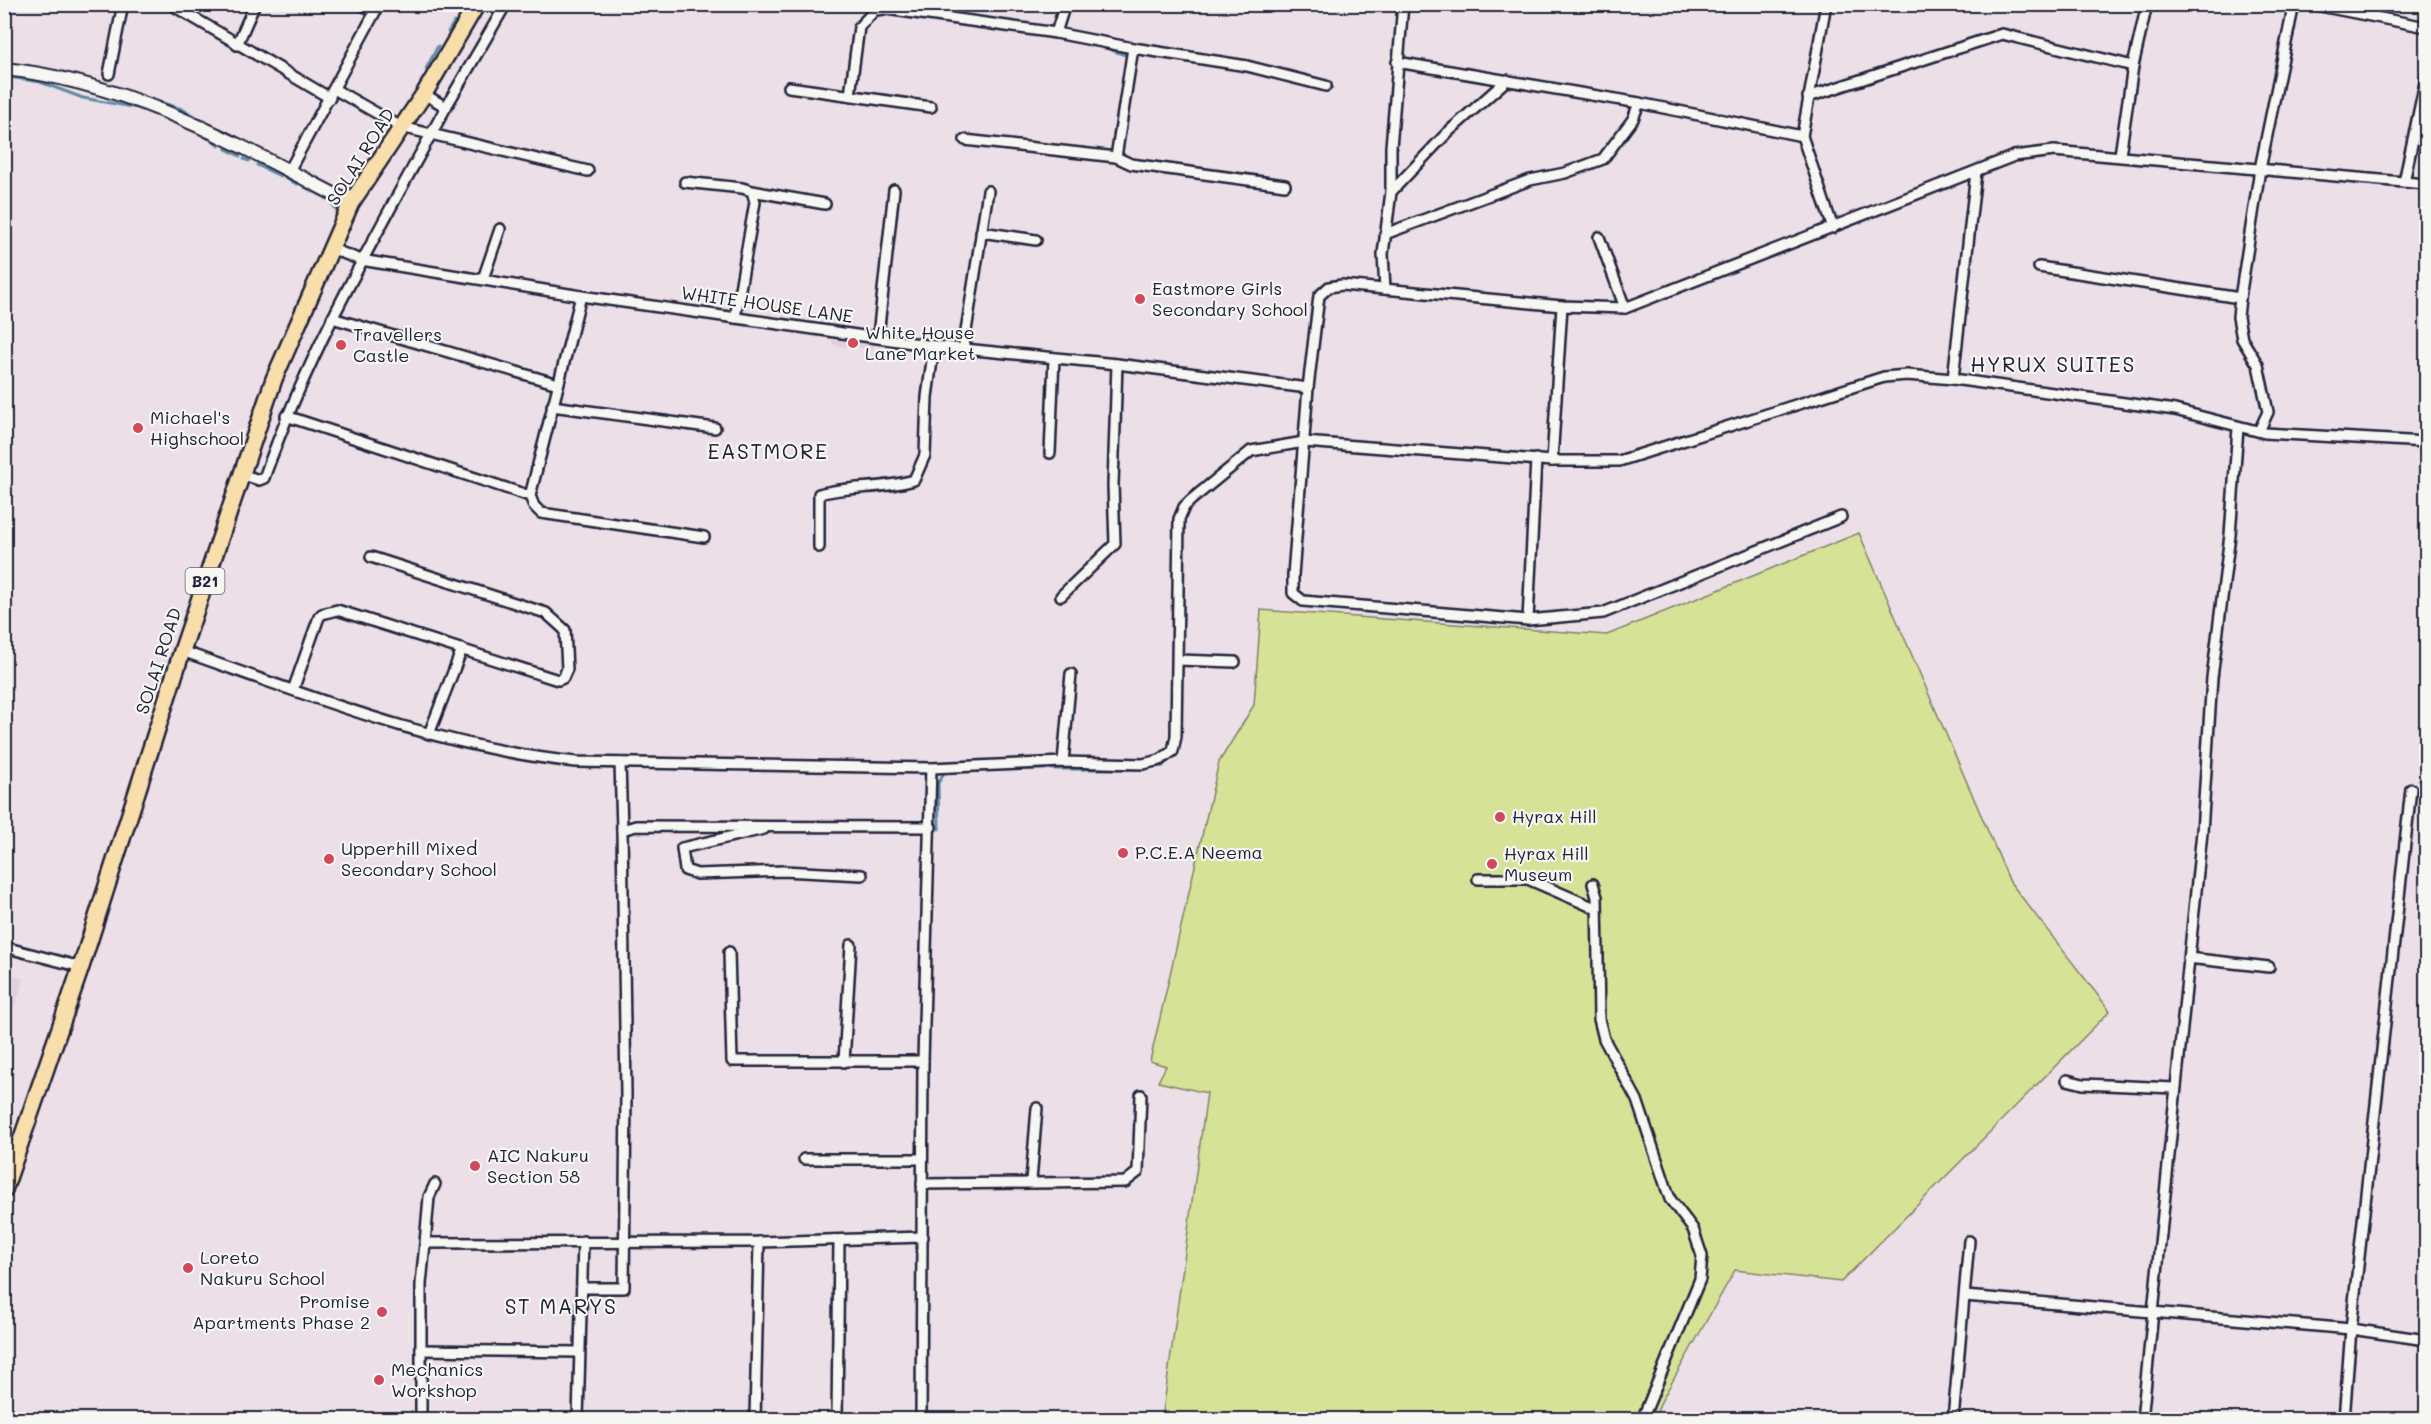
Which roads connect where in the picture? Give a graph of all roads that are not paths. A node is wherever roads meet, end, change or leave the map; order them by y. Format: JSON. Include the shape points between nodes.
{"nodes":[{"id":1,"x":123,"y":4,"type":"edge"},
{"id":2,"x":255,"y":4,"type":"edge"},
{"id":3,"x":361,"y":4,"type":"edge"},
{"id":4,"x":477,"y":4,"type":"edge"},
{"id":5,"x":506,"y":4,"type":"edge"},
{"id":6,"x":1065,"y":4,"type":"edge"},
{"id":7,"x":1403,"y":4,"type":"edge"},
{"id":8,"x":1826,"y":4,"type":"edge"},
{"id":9,"x":2147,"y":4,"type":"edge"},
{"id":10,"x":2294,"y":4,"type":"edge"},
{"id":11,"x":2310,"y":4,"type":"edge"},
{"id":12,"x":177,"y":8,"type":"dead end"},
{"id":13,"x":377,"y":8,"type":"edge"},
{"id":14,"x":2427,"y":27,"type":"edge"},
{"id":15,"x":1056,"y":33,"type":"junction"},
{"id":16,"x":237,"y":45,"type":"junction"},
{"id":17,"x":1133,"y":48,"type":"junction"},
{"id":18,"x":1398,"y":62,"type":"junction"},
{"id":19,"x":2133,"y":66,"type":"junction"},
{"id":20,"x":6,"y":71,"type":"edge"},
{"id":21,"x":109,"y":74,"type":"dead end"},
{"id":22,"x":2427,"y":78,"type":"edge"},
{"id":23,"x":1507,"y":80,"type":"junction"},
{"id":24,"x":1326,"y":86,"type":"dead end"},
{"id":25,"x":789,"y":87,"type":"dead end"},
{"id":26,"x":332,"y":93,"type":"junction"},
{"id":27,"x":424,"y":94,"type":"junction"},
{"id":28,"x":850,"y":95,"type":"junction"},
{"id":29,"x":1809,"y":97,"type":"junction"},
{"id":30,"x":1639,"y":103,"type":"junction"},
{"id":31,"x":446,"y":107,"type":"junction"},
{"id":32,"x":931,"y":107,"type":"dead end"},
{"id":33,"x":401,"y":127,"type":"junction"},
{"id":34,"x":430,"y":136,"type":"junction"},
{"id":35,"x":1802,"y":136,"type":"junction"},
{"id":36,"x":965,"y":140,"type":"dead end"},
{"id":37,"x":2120,"y":155,"type":"junction"},
{"id":38,"x":1116,"y":157,"type":"junction"},
{"id":39,"x":2260,"y":169,"type":"junction"},
{"id":40,"x":289,"y":171,"type":"junction"},
{"id":41,"x":588,"y":171,"type":"dead end"},
{"id":42,"x":1976,"y":172,"type":"junction"},
{"id":43,"x":685,"y":182,"type":"dead end"},
{"id":44,"x":2404,"y":182,"type":"junction"},
{"id":45,"x":2427,"y":184,"type":"edge"},
{"id":46,"x":1285,"y":185,"type":"dead end"},
{"id":47,"x":894,"y":190,"type":"dead end"},
{"id":48,"x":988,"y":190,"type":"dead end"},
{"id":49,"x":752,"y":192,"type":"junction"},
{"id":50,"x":1391,"y":192,"type":"junction"},
{"id":51,"x":351,"y":203,"type":"junction"},
{"id":52,"x":825,"y":204,"type":"dead end"},
{"id":53,"x":1833,"y":228,"type":"junction"},
{"id":54,"x":501,"y":229,"type":"dead end"},
{"id":55,"x":981,"y":232,"type":"junction"},
{"id":56,"x":1385,"y":234,"type":"junction"},
{"id":57,"x":1599,"y":237,"type":"dead end"},
{"id":58,"x":1036,"y":240,"type":"dead end"},
{"id":59,"x":332,"y":249,"type":"junction"},
{"id":60,"x":361,"y":260,"type":"junction"},
{"id":61,"x":2038,"y":267,"type":"dead end"},
{"id":62,"x":483,"y":279,"type":"junction"},
{"id":63,"x":1385,"y":289,"type":"junction"},
{"id":64,"x":582,"y":296,"type":"junction"},
{"id":65,"x":2240,"y":298,"type":"junction"},
{"id":66,"x":1563,"y":306,"type":"junction"},
{"id":67,"x":1625,"y":308,"type":"junction"},
{"id":68,"x":332,"y":318,"type":"junction"},
{"id":69,"x":735,"y":318,"type":"junction"},
{"id":70,"x":878,"y":336,"type":"junction"},
{"id":71,"x":934,"y":346,"type":"junction"},
{"id":72,"x":963,"y":350,"type":"junction"},
{"id":73,"x":1054,"y":358,"type":"junction"},
{"id":74,"x":1117,"y":364,"type":"junction"},
{"id":75,"x":1953,"y":379,"type":"junction"},
{"id":76,"x":558,"y":384,"type":"junction"},
{"id":77,"x":1308,"y":387,"type":"junction"},
{"id":78,"x":552,"y":406,"type":"junction"},
{"id":79,"x":286,"y":416,"type":"junction"},
{"id":80,"x":715,"y":428,"type":"dead end"},
{"id":81,"x":2238,"y":428,"type":"junction"},
{"id":82,"x":2259,"y":431,"type":"junction"},
{"id":83,"x":1304,"y":442,"type":"junction"},
{"id":84,"x":2427,"y":442,"type":"edge"},
{"id":85,"x":1050,"y":453,"type":"dead end"},
{"id":86,"x":1536,"y":459,"type":"junction"},
{"id":87,"x":1552,"y":460,"type":"junction"},
{"id":88,"x":241,"y":474,"type":"junction"},
{"id":89,"x":530,"y":496,"type":"junction"},
{"id":90,"x":1841,"y":517,"type":"dead end"},
{"id":91,"x":704,"y":537,"type":"dead end"},
{"id":92,"x":819,"y":547,"type":"dead end"},
{"id":93,"x":371,"y":557,"type":"dead end"},
{"id":94,"x":1061,"y":596,"type":"dead end"},
{"id":95,"x":1528,"y":620,"type":"junction"},
{"id":96,"x":462,"y":650,"type":"junction"},
{"id":97,"x":182,"y":651,"type":"junction"},
{"id":98,"x":1178,"y":660,"type":"junction"},
{"id":99,"x":1235,"y":662,"type":"dead end"},
{"id":100,"x":1071,"y":674,"type":"dead end"},
{"id":101,"x":292,"y":690,"type":"junction"},
{"id":102,"x":429,"y":734,"type":"junction"},
{"id":103,"x":1063,"y":762,"type":"junction"},
{"id":104,"x":620,"y":763,"type":"junction"},
{"id":105,"x":931,"y":768,"type":"junction"},
{"id":106,"x":2411,"y":789,"type":"dead end"},
{"id":107,"x":781,"y":825,"type":"junction"},
{"id":108,"x":931,"y":827,"type":"junction"},
{"id":109,"x":622,"y":830,"type":"junction"},
{"id":110,"x":862,"y":875,"type":"dead end"},
{"id":111,"x":1478,"y":879,"type":"dead end"},
{"id":112,"x":1593,"y":884,"type":"dead end"},
{"id":113,"x":1597,"y":909,"type":"junction"},
{"id":114,"x":851,"y":945,"type":"dead end"},
{"id":115,"x":4,"y":947,"type":"edge"},
{"id":116,"x":729,"y":952,"type":"dead end"},
{"id":117,"x":2188,"y":958,"type":"junction"},
{"id":118,"x":81,"y":967,"type":"junction"},
{"id":119,"x":2269,"y":967,"type":"dead end"},
{"id":120,"x":923,"y":1061,"type":"junction"},
{"id":121,"x":844,"y":1062,"type":"junction"},
{"id":122,"x":2067,"y":1080,"type":"dead end"},
{"id":123,"x":2174,"y":1088,"type":"junction"},
{"id":124,"x":1141,"y":1095,"type":"dead end"},
{"id":125,"x":1037,"y":1108,"type":"dead end"},
{"id":126,"x":804,"y":1159,"type":"dead end"},
{"id":127,"x":922,"y":1159,"type":"junction"},
{"id":128,"x":1031,"y":1181,"type":"junction"},
{"id":129,"x":435,"y":1184,"type":"dead end"},
{"id":130,"x":922,"y":1184,"type":"junction"},
{"id":131,"x":4,"y":1190,"type":"edge"},
{"id":132,"x":922,"y":1237,"type":"junction"},
{"id":133,"x":839,"y":1240,"type":"junction"},
{"id":134,"x":583,"y":1241,"type":"junction"},
{"id":135,"x":1969,"y":1241,"type":"dead end"},
{"id":136,"x":625,"y":1242,"type":"junction"},
{"id":137,"x":759,"y":1242,"type":"junction"},
{"id":138,"x":425,"y":1243,"type":"junction"},
{"id":139,"x":582,"y":1288,"type":"junction"},
{"id":140,"x":1965,"y":1296,"type":"junction"},
{"id":141,"x":2152,"y":1313,"type":"junction"},
{"id":142,"x":2351,"y":1329,"type":"junction"},
{"id":143,"x":2427,"y":1340,"type":"edge"},
{"id":144,"x":421,"y":1350,"type":"junction"},
{"id":145,"x":579,"y":1352,"type":"junction"},
{"id":146,"x":421,"y":1419,"type":"edge"},
{"id":147,"x":578,"y":1419,"type":"edge"},
{"id":148,"x":755,"y":1419,"type":"edge"},
{"id":149,"x":837,"y":1419,"type":"edge"},
{"id":150,"x":921,"y":1419,"type":"edge"},
{"id":151,"x":1642,"y":1419,"type":"edge"},
{"id":152,"x":1953,"y":1419,"type":"edge"},
{"id":153,"x":2142,"y":1419,"type":"edge"},
{"id":154,"x":2344,"y":1419,"type":"edge"}],
"edges":[{"from":1,"to":21,"type":"street"},
{"from":2,"to":16,"type":"street"},
{"from":3,"to":13,"type":"street"},
{"from":4,"to":27,"type":"highway","name":"SOLAI ROAD","number":"B21"},
{"from":5,"to":31,"type":"street"},
{"from":6,"to":15,"type":"street"},
{"from":7,"to":18,"type":"street"},
{"from":8,"to":29,"type":"street"},
{"from":9,"to":19,"type":"street"},
{"from":10,"to":39,"type":"street"},
{"from":11,"to":14,"type":"street"},
{"from":12,"to":16,"type":"street"},
{"from":13,"to":26,"type":"street"},
{"from":15,"to":17,"type":"street"},
{"from":15,"to":28,"type":"street","via":[[875,10],[859,27]]},
{"from":16,"to":26,"type":"street"},
{"from":17,"to":24,"type":"street","via":[[1247,66]]},
{"from":17,"to":38,"type":"street"},
{"from":18,"to":23,"type":"street"},
{"from":18,"to":50,"type":"street"},
{"from":19,"to":29,"type":"street","via":[[2002,34]]},
{"from":19,"to":37,"type":"street"},
{"from":20,"to":40,"type":"street","via":[[105,89],[154,107]]},
{"from":22,"to":44,"type":"street"},
{"from":23,"to":30,"type":"street"},
{"from":23,"to":50,"type":"street","via":[[1447,133]]},
{"from":25,"to":28,"type":"street"},
{"from":26,"to":33,"type":"street"},
{"from":26,"to":40,"type":"street"},
{"from":27,"to":31,"type":"street"},
{"from":27,"to":33,"type":"highway","name":"SOLAI ROAD","number":"B21"},
{"from":28,"to":32,"type":"street"},
{"from":29,"to":35,"type":"street"},
{"from":30,"to":35,"type":"street"},
{"from":30,"to":56,"type":"street","via":[[1634,119],[1604,159],[1530,180]]},
{"from":31,"to":34,"type":"street"},
{"from":33,"to":34,"type":"street"},
{"from":33,"to":51,"type":"highway","name":"SOLAI ROAD","number":"B21"},
{"from":34,"to":41,"type":"street"},
{"from":34,"to":60,"type":"street"},
{"from":35,"to":53,"type":"street"},
{"from":36,"to":38,"type":"street"},
{"from":37,"to":39,"type":"street"},
{"from":37,"to":42,"type":"street","via":[[2038,151]]},
{"from":38,"to":46,"type":"street","via":[[1131,164]]},
{"from":39,"to":44,"type":"street"},
{"from":39,"to":65,"type":"street"},
{"from":40,"to":51,"type":"street"},
{"from":42,"to":53,"type":"street"},
{"from":42,"to":75,"type":"street"},
{"from":43,"to":49,"type":"street"},
{"from":44,"to":45,"type":"street"},
{"from":47,"to":70,"type":"street"},
{"from":48,"to":55,"type":"street"},
{"from":49,"to":52,"type":"street"},
{"from":49,"to":69,"type":"street","via":[[755,202]]},
{"from":50,"to":56,"type":"street"},
{"from":51,"to":59,"type":"highway","name":"SOLAI ROAD","number":"B21"},
{"from":53,"to":67,"type":"street"},
{"from":54,"to":62,"type":"street"},
{"from":55,"to":58,"type":"street"},
{"from":55,"to":72,"type":"street"},
{"from":56,"to":63,"type":"street"},
{"from":57,"to":67,"type":"street"},
{"from":59,"to":60,"type":"street","name":"WHITE HOUSE LANE"},
{"from":59,"to":88,"type":"highway","name":"SOLAI ROAD","number":"B21","via":[[274,379]]},
{"from":60,"to":62,"type":"street","name":"WHITE HOUSE LANE"},
{"from":60,"to":68,"type":"street"},
{"from":61,"to":65,"type":"street"},
{"from":62,"to":64,"type":"street","name":"WHITE HOUSE LANE"},
{"from":63,"to":66,"type":"street"},
{"from":63,"to":77,"type":"street","via":[[1342,285],[1329,287],[1319,296]]},
{"from":64,"to":69,"type":"street","name":"WHITE HOUSE LANE"},
{"from":64,"to":76,"type":"street"},
{"from":65,"to":82,"type":"street","via":[[2242,339],[2258,365],[2268,412]]},
{"from":66,"to":67,"type":"street"},
{"from":66,"to":87,"type":"street"},
{"from":68,"to":76,"type":"street"},
{"from":68,"to":79,"type":"street"},
{"from":69,"to":70,"type":"street","name":"WHITE HOUSE LANE"},
{"from":70,"to":71,"type":"street","name":"WHITE HOUSE LANE"},
{"from":71,"to":72,"type":"street","name":"WHITE HOUSE LANE"},
{"from":71,"to":92,"type":"street","via":[[922,466],[914,480],[891,487],[836,489],[819,494]]},
{"from":72,"to":73,"type":"street","name":"WHITE HOUSE LANE"},
{"from":73,"to":74,"type":"street","name":"WHITE HOUSE LANE"},
{"from":73,"to":85,"type":"street"},
{"from":74,"to":77,"type":"street","name":"WHITE HOUSE LANE"},
{"from":74,"to":94,"type":"street","via":[[1115,544]]},
{"from":75,"to":81,"type":"street","via":[[2175,410]]},
{"from":75,"to":87,"type":"street","via":[[1884,377],[1619,461]]},
{"from":76,"to":78,"type":"street"},
{"from":77,"to":83,"type":"street"},
{"from":78,"to":80,"type":"street"},
{"from":78,"to":89,"type":"street"},
{"from":79,"to":88,"type":"street","via":[[264,478]]},
{"from":79,"to":89,"type":"street"},
{"from":81,"to":82,"type":"street"},
{"from":81,"to":117,"type":"street"},
{"from":82,"to":84,"type":"street"},
{"from":83,"to":86,"type":"street"},
{"from":83,"to":95,"type":"street","via":[[1293,593],[1303,601]]},
{"from":83,"to":98,"type":"street","via":[[1251,451],[1184,507],[1179,519]]},
{"from":86,"to":87,"type":"street"},
{"from":86,"to":95,"type":"street"},
{"from":88,"to":97,"type":"highway","name":"SOLAI ROAD","number":"B21"},
{"from":89,"to":91,"type":"street","via":[[541,513]]},
{"from":90,"to":95,"type":"street","via":[[1603,613]]},
{"from":93,"to":96,"type":"street","via":[[546,613],[566,630],[567,669],[558,680]]},
{"from":96,"to":101,"type":"street","via":[[337,610],[328,611],[319,617]]},
{"from":96,"to":102,"type":"street"},
{"from":97,"to":101,"type":"street"},
{"from":97,"to":118,"type":"highway","name":"SOLAI ROAD","number":"B21"},
{"from":98,"to":99,"type":"street"},
{"from":98,"to":103,"type":"street","via":[[1173,751],[1160,760],[1143,764]]},
{"from":100,"to":103,"type":"street"},
{"from":101,"to":102,"type":"street"},
{"from":102,"to":104,"type":"street","via":[[519,756]]},
{"from":103,"to":105,"type":"street"},
{"from":104,"to":105,"type":"street"},
{"from":104,"to":109,"type":"street"},
{"from":105,"to":108,"type":"street"},
{"from":106,"to":142,"type":"street"},
{"from":107,"to":108,"type":"street"},
{"from":107,"to":109,"type":"street","via":[[636,826]]},
{"from":107,"to":110,"type":"street","via":[[682,848],[685,870],[697,874],[783,871]]},
{"from":108,"to":120,"type":"street"},
{"from":109,"to":136,"type":"street"},
{"from":111,"to":113,"type":"street","via":[[1528,879]]},
{"from":112,"to":113,"type":"street"},
{"from":113,"to":151,"type":"street","via":[[1599,1019],[1604,1039],[1637,1100],[1670,1199],[1693,1229],[1702,1256],[1700,1279]]},
{"from":114,"to":121,"type":"street"},
{"from":115,"to":118,"type":"street"},
{"from":116,"to":121,"type":"street","via":[[732,1061]]},
{"from":117,"to":119,"type":"street"},
{"from":117,"to":123,"type":"street"},
{"from":118,"to":131,"type":"highway","name":"SOLAI ROAD","number":"B21"},
{"from":120,"to":121,"type":"street"},
{"from":120,"to":127,"type":"street"},
{"from":122,"to":123,"type":"street"},
{"from":123,"to":141,"type":"street"},
{"from":124,"to":128,"type":"street","via":[[1140,1161],[1132,1179],[1114,1183]]},
{"from":125,"to":128,"type":"street"},
{"from":126,"to":127,"type":"street"},
{"from":127,"to":130,"type":"street"},
{"from":128,"to":130,"type":"street"},
{"from":129,"to":138,"type":"street","via":[[429,1197]]},
{"from":130,"to":132,"type":"street"},
{"from":132,"to":133,"type":"street"},
{"from":132,"to":150,"type":"street"},
{"from":133,"to":137,"type":"street"},
{"from":133,"to":149,"type":"street"},
{"from":134,"to":136,"type":"street"},
{"from":134,"to":138,"type":"street"},
{"from":134,"to":139,"type":"street"},
{"from":135,"to":140,"type":"street"},
{"from":136,"to":137,"type":"street"},
{"from":136,"to":139,"type":"street","via":[[624,1288]]},
{"from":137,"to":148,"type":"street"},
{"from":138,"to":144,"type":"street"},
{"from":139,"to":145,"type":"street"},
{"from":140,"to":141,"type":"street"},
{"from":140,"to":152,"type":"street"},
{"from":141,"to":142,"type":"street"},
{"from":141,"to":153,"type":"street"},
{"from":142,"to":143,"type":"street"},
{"from":142,"to":154,"type":"street"},
{"from":144,"to":145,"type":"street"},
{"from":144,"to":146,"type":"street"},
{"from":145,"to":147,"type":"street"}]}
